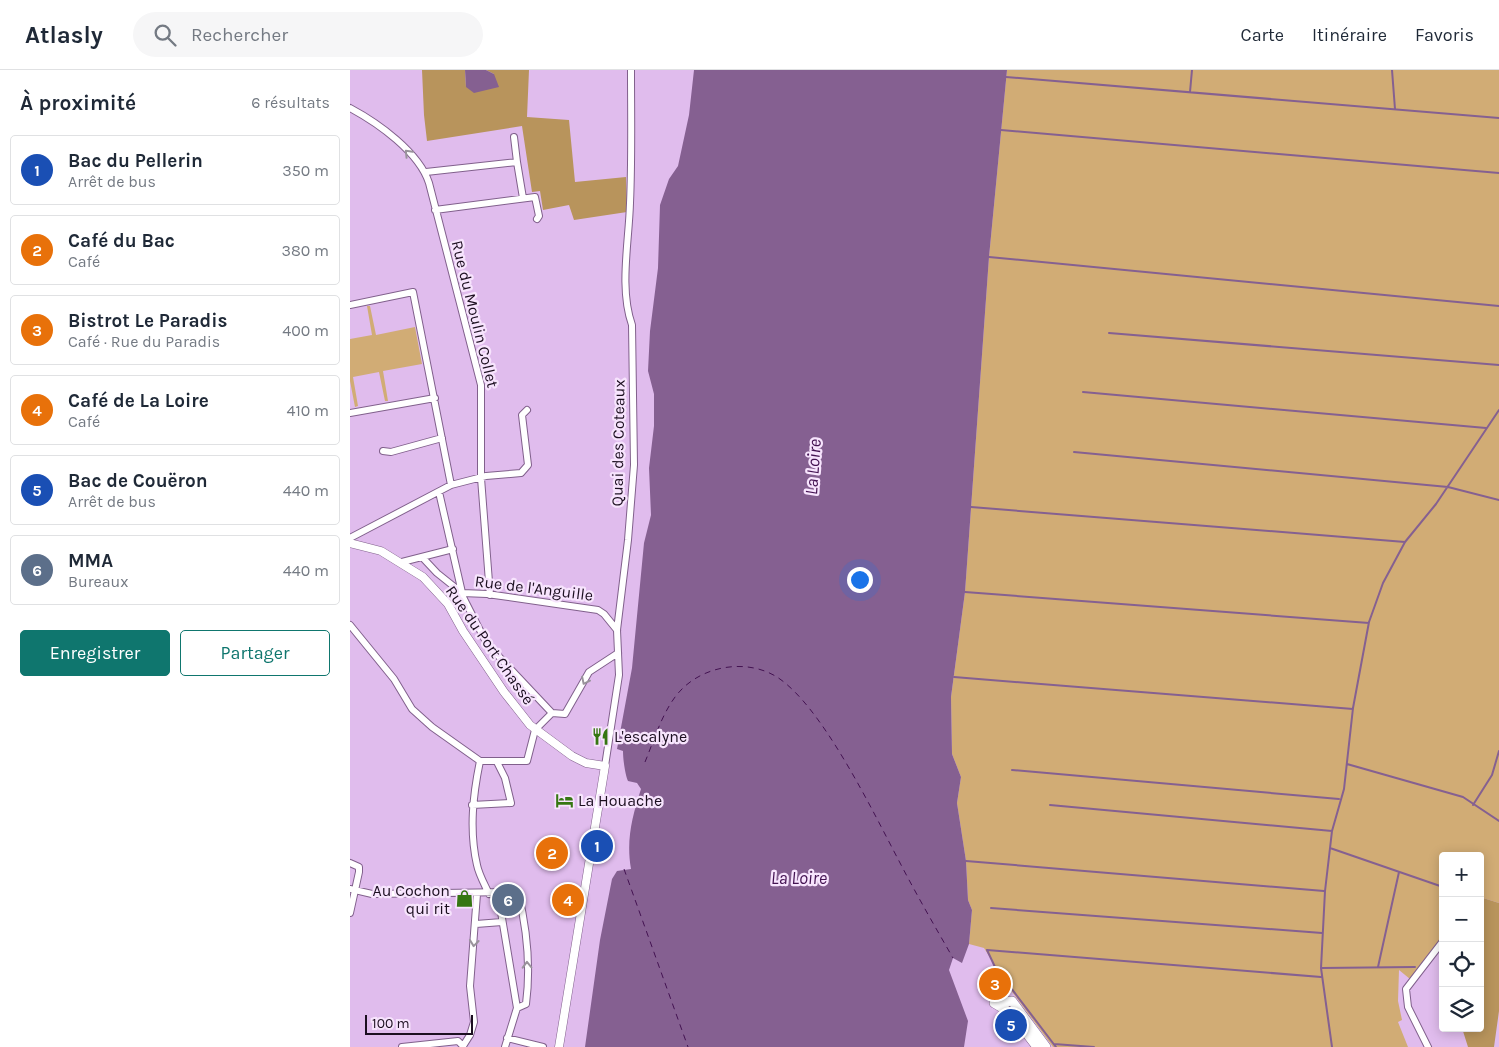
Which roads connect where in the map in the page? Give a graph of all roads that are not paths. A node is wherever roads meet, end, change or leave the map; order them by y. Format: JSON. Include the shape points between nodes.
{"nodes":[{"id":1,"x":631,"y":70,"type":"edge"},
{"id":2,"x":350,"y":108,"type":"edge"},
{"id":3,"x":514,"y":137,"type":"dead end"},
{"id":4,"x":517,"y":162,"type":"junction"},
{"id":5,"x":426,"y":172,"type":"junction"},
{"id":6,"x":523,"y":198,"type":"junction"},
{"id":7,"x":436,"y":210,"type":"junction"},
{"id":8,"x":537,"y":219,"type":"dead end"},
{"id":9,"x":350,"y":305,"type":"edge"},
{"id":10,"x":435,"y":398,"type":"junction"},
{"id":11,"x":527,"y":410,"type":"dead end"},
{"id":12,"x":350,"y":413,"type":"edge"},
{"id":13,"x":442,"y":438,"type":"junction"},
{"id":14,"x":383,"y":451,"type":"dead end"},
{"id":15,"x":480,"y":478,"type":"junction"},
{"id":16,"x":451,"y":485,"type":"junction"},
{"id":17,"x":439,"y":492,"type":"junction"},
{"id":18,"x":350,"y":538,"type":"edge"},
{"id":19,"x":350,"y":543,"type":"edge"},
{"id":20,"x":452,"y":549,"type":"junction"},
{"id":21,"x":422,"y":557,"type":"junction"},
{"id":22,"x":402,"y":562,"type":"junction"},
{"id":23,"x":462,"y":593,"type":"junction"},
{"id":24,"x":490,"y":595,"type":"junction"},
{"id":25,"x":350,"y":625,"type":"edge"},
{"id":26,"x":617,"y":630,"type":"junction"},
{"id":27,"x":618,"y":653,"type":"junction"},
{"id":28,"x":555,"y":712,"type":"junction"},
{"id":29,"x":535,"y":730,"type":"junction"},
{"id":30,"x":480,"y":761,"type":"junction"},
{"id":31,"x":497,"y":762,"type":"junction"},
{"id":32,"x":605,"y":766,"type":"junction"},
{"id":33,"x":472,"y":805,"type":"junction"},
{"id":34,"x":350,"y":863,"type":"edge"},
{"id":35,"x":353,"y":889,"type":"edge"},
{"id":36,"x":477,"y":894,"type":"junction"},
{"id":37,"x":489,"y":894,"type":"junction"},
{"id":38,"x":498,"y":894,"type":"junction"},
{"id":39,"x":350,"y":913,"type":"edge"},
{"id":40,"x":502,"y":922,"type":"junction"},
{"id":41,"x":476,"y":924,"type":"junction"},
{"id":42,"x":1442,"y":942,"type":"edge"},
{"id":43,"x":517,"y":1008,"type":"junction"},
{"id":44,"x":507,"y":1038,"type":"junction"},
{"id":45,"x":463,"y":1046,"type":"edge"},
{"id":46,"x":402,"y":1047,"type":"edge"},
{"id":47,"x":505,"y":1047,"type":"edge"},
{"id":48,"x":543,"y":1047,"type":"edge"},
{"id":49,"x":559,"y":1047,"type":"edge"},
{"id":50,"x":1037,"y":1047,"type":"edge"},
{"id":51,"x":1046,"y":1047,"type":"edge"},
{"id":52,"x":1428,"y":1047,"type":"edge"}],
"edges":[{"from":1,"to":26,"type":"street","name":"Quai des Coteaux","via":[[626,276],[632,325],[634,465]]},
{"from":5,"to":2,"type":"street","one_way":true,"via":[[378,124]]},
{"from":3,"to":4,"type":"street"},
{"from":4,"to":5,"type":"street"},
{"from":4,"to":6,"type":"street"},
{"from":5,"to":7,"type":"street","name":"Rue du Moulin Collet"},
{"from":6,"to":7,"type":"street"},
{"from":6,"to":8,"type":"street","via":[[534,196],[537,199]]},
{"from":7,"to":15,"type":"street","name":"Rue du Moulin Collet","via":[[481,385]]},
{"from":9,"to":10,"type":"street","via":[[413,292]]},
{"from":10,"to":12,"type":"street"},
{"from":10,"to":13,"type":"street"},
{"from":11,"to":15,"type":"street","via":[[522,415],[526,470]]},
{"from":13,"to":14,"type":"street","via":[[391,452]]},
{"from":13,"to":16,"type":"street"},
{"from":15,"to":16,"type":"street"},
{"from":15,"to":24,"type":"street","name":"Rue du Moulin Collet"},
{"from":16,"to":17,"type":"street"},
{"from":17,"to":18,"type":"street"},
{"from":17,"to":20,"type":"street"},
{"from":19,"to":22,"type":"street","name":"Rue du Port Chassé","via":[[381,551]]},
{"from":20,"to":21,"type":"street"},
{"from":20,"to":23,"type":"street"},
{"from":21,"to":22,"type":"street"},
{"from":21,"to":23,"type":"street","name":"Rue de l'Anguille","via":[[437,574]]},
{"from":22,"to":29,"type":"street","name":"Rue du Port Chassé","via":[[423,577],[448,604],[504,692]]},
{"from":23,"to":24,"type":"street","name":"Rue de l'Anguille"},
{"from":23,"to":28,"type":"street","via":[[487,644]]},
{"from":24,"to":26,"type":"street","name":"Rue de l'Anguille","via":[[598,610]]},
{"from":25,"to":30,"type":"street","via":[[394,679],[412,709]]},
{"from":26,"to":27,"type":"street","name":"Quai des Coteaux"},
{"from":27,"to":28,"type":"street","one_way":true,"via":[[589,672],[565,714]]},
{"from":27,"to":32,"type":"street","name":"Quai des Coteaux","via":[[618,686]]},
{"from":28,"to":29,"type":"street"},
{"from":29,"to":31,"type":"street","via":[[527,761]]},
{"from":29,"to":32,"type":"street","name":"Rue du Port Chassé","via":[[586,763]]},
{"from":30,"to":31,"type":"street"},
{"from":30,"to":33,"type":"street"},
{"from":31,"to":33,"type":"street","via":[[511,803]]},
{"from":32,"to":49,"type":"street","name":"Quai des Coteaux"},
{"from":33,"to":37,"type":"street","via":[[477,866]]},
{"from":34,"to":35,"type":"street","via":[[358,867]]},
{"from":35,"to":36,"type":"street","via":[[372,894]]},
{"from":35,"to":39,"type":"street"},
{"from":36,"to":37,"type":"street"},
{"from":36,"to":41,"type":"street"},
{"from":37,"to":38,"type":"street"},
{"from":38,"to":40,"type":"street"},
{"from":43,"to":38,"type":"street","one_way":true,"via":[[526,1004],[528,989],[526,929],[518,892]]},
{"from":40,"to":41,"type":"street"},
{"from":40,"to":43,"type":"street"},
{"from":41,"to":45,"type":"street","one_way":true,"via":[[470,986],[474,1022]]},
{"from":42,"to":52,"type":"street","via":[[1406,989],[1408,1007]]},
{"from":43,"to":44,"type":"street"},
{"from":44,"to":47,"type":"street"},
{"from":44,"to":48,"type":"street"},
{"from":45,"to":46,"type":"street","via":[[458,1041],[451,1041]]},
{"from":50,"to":51,"type":"main road","via":[[1010,1013],[994,1003],[1012,1001]]}]}
